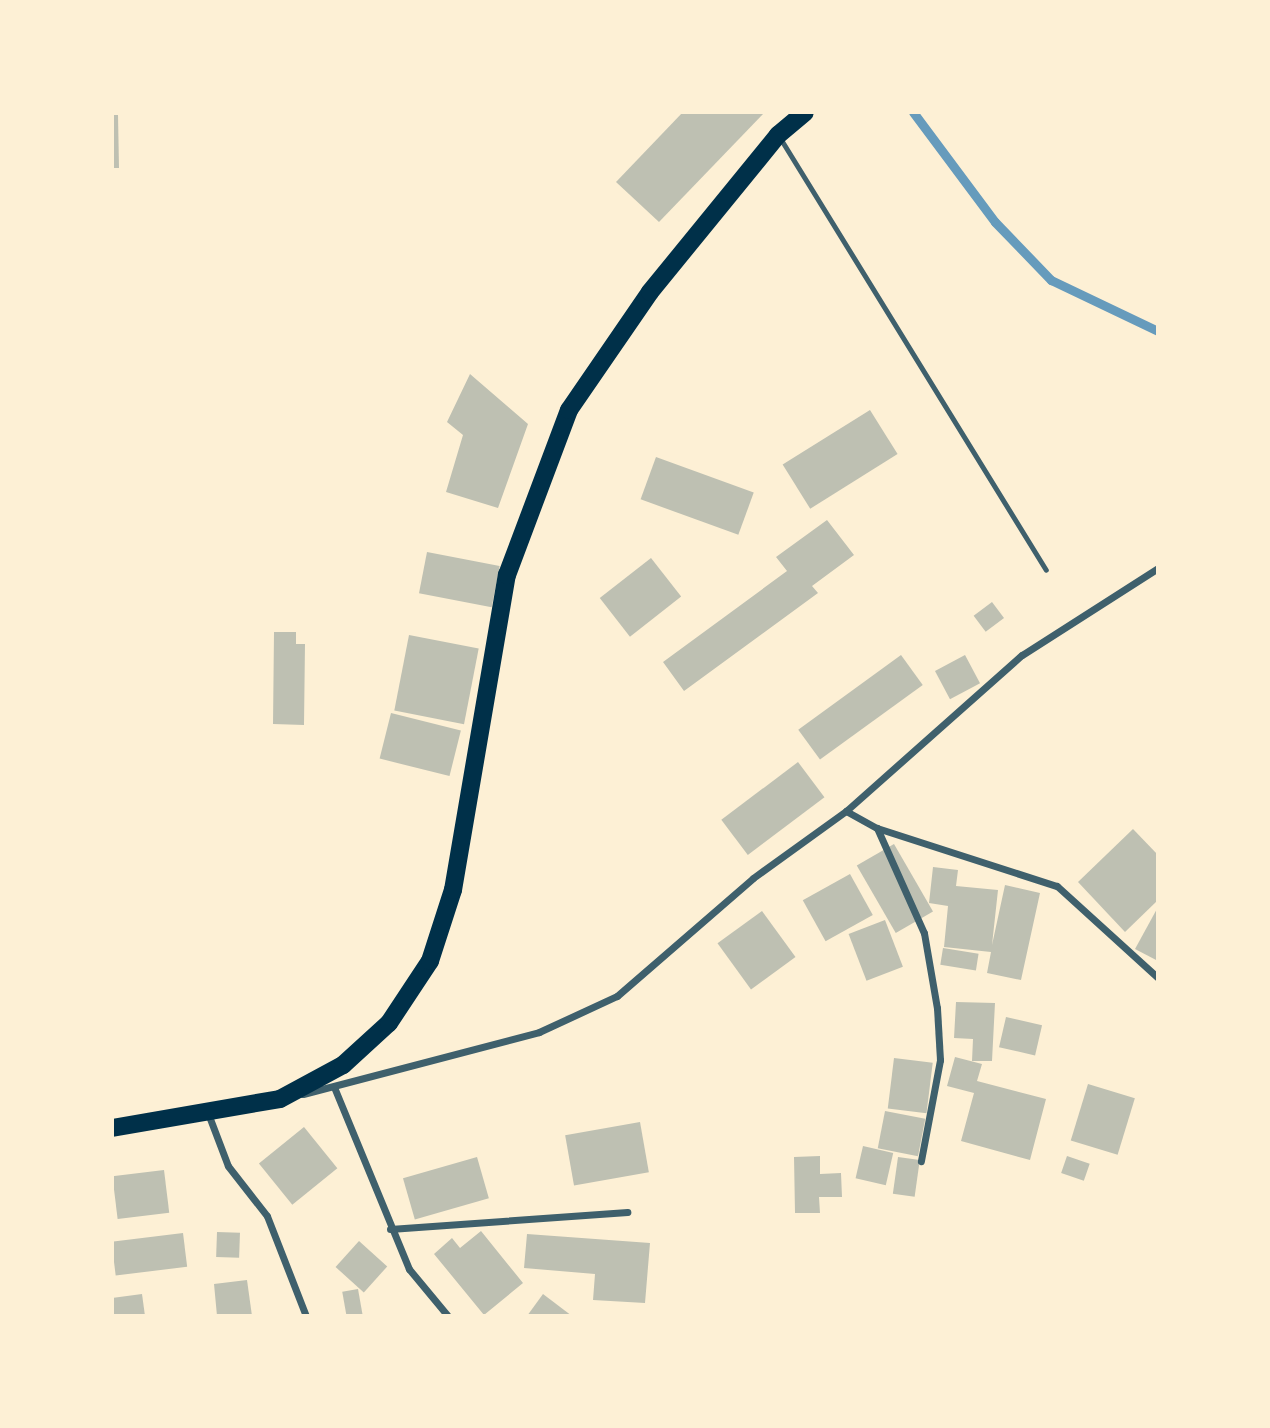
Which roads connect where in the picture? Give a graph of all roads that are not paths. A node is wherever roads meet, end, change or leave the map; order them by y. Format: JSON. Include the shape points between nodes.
{"nodes":[{"id":1,"x":805,"y":112,"type":"edge"},
{"id":2,"x":778,"y":135,"type":"junction"},
{"id":3,"x":1158,"y":568,"type":"edge"},
{"id":4,"x":1046,"y":570,"type":"dead end"},
{"id":5,"x":846,"y":811,"type":"junction"},
{"id":6,"x":877,"y":828,"type":"junction"},
{"id":7,"x":1158,"y":978,"type":"edge"},
{"id":8,"x":334,"y":1087,"type":"junction"},
{"id":9,"x":280,"y":1099,"type":"junction"},
{"id":10,"x":209,"y":1116,"type":"junction"},
{"id":11,"x":112,"y":1128,"type":"edge"},
{"id":12,"x":921,"y":1161,"type":"dead end"},
{"id":13,"x":627,"y":1212,"type":"dead end"},
{"id":14,"x":390,"y":1230,"type":"junction"},
{"id":15,"x":306,"y":1316,"type":"edge"},
{"id":16,"x":448,"y":1316,"type":"edge"}],
"edges":[{"from":1,"to":2,"type":"main road"},
{"from":2,"to":4,"type":"lane"},
{"from":2,"to":9,"type":"main road","via":[[650,292],[569,410],[507,575],[453,890],[430,961],[380,1031],[343,1065]]},
{"from":3,"to":5,"type":"street","via":[[1022,655]]},
{"from":5,"to":6,"type":"street"},
{"from":5,"to":8,"type":"street","via":[[753,878],[617,996],[539,1032]]},
{"from":6,"to":7,"type":"street","via":[[1057,886]]},
{"from":6,"to":12,"type":"street","via":[[924,933],[937,1008],[940,1060]]},
{"from":8,"to":9,"type":"street"},
{"from":8,"to":14,"type":"street"},
{"from":9,"to":10,"type":"main road"},
{"from":10,"to":11,"type":"main road"},
{"from":10,"to":15,"type":"street","via":[[228,1166],[267,1216]]},
{"from":13,"to":14,"type":"street"},
{"from":14,"to":16,"type":"street","via":[[409,1269]]}]}
